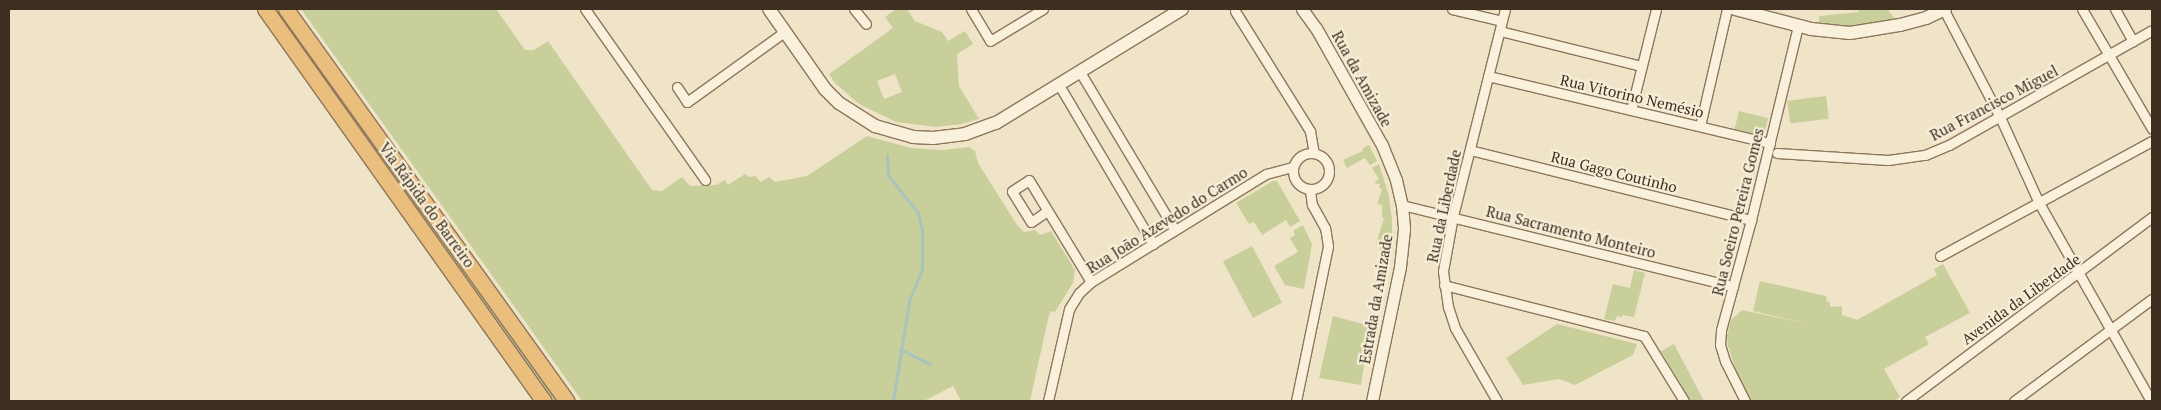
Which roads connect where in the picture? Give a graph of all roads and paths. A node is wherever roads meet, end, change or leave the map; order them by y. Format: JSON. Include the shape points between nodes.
{"nodes":[{"id":1,"x":265,"y":9,"type":"edge"},
{"id":2,"x":286,"y":9,"type":"edge"},
{"id":3,"x":585,"y":9,"type":"edge"},
{"id":4,"x":768,"y":9,"type":"edge"},
{"id":5,"x":854,"y":9,"type":"edge"},
{"id":6,"x":971,"y":9,"type":"edge"},
{"id":7,"x":1043,"y":9,"type":"edge"},
{"id":8,"x":1182,"y":9,"type":"edge"},
{"id":9,"x":1302,"y":9,"type":"edge"},
{"id":10,"x":1310,"y":9,"type":"edge"},
{"id":11,"x":1452,"y":9,"type":"edge"},
{"id":12,"x":1505,"y":9,"type":"edge"},
{"id":13,"x":1656,"y":9,"type":"edge"},
{"id":14,"x":1727,"y":9,"type":"edge"},
{"id":15,"x":1735,"y":9,"type":"edge"},
{"id":16,"x":1944,"y":9,"type":"edge"},
{"id":17,"x":2082,"y":9,"type":"edge"},
{"id":18,"x":2115,"y":9,"type":"edge"},
{"id":19,"x":1235,"y":11,"type":"dead end"},
{"id":20,"x":1502,"y":20,"type":"junction"},
{"id":21,"x":866,"y":24,"type":"dead end"},
{"id":22,"x":1798,"y":25,"type":"junction"},
{"id":23,"x":1316,"y":28,"type":"junction"},
{"id":24,"x":2152,"y":30,"type":"edge"},
{"id":25,"x":1500,"y":31,"type":"junction"},
{"id":26,"x":784,"y":32,"type":"junction"},
{"id":27,"x":2134,"y":41,"type":"junction"},
{"id":28,"x":2109,"y":56,"type":"junction"},
{"id":29,"x":1642,"y":66,"type":"junction"},
{"id":30,"x":1080,"y":72,"type":"junction"},
{"id":31,"x":1488,"y":76,"type":"junction"},
{"id":32,"x":1058,"y":85,"type":"junction"},
{"id":33,"x":677,"y":87,"type":"dead end"},
{"id":34,"x":1631,"y":110,"type":"junction"},
{"id":35,"x":2000,"y":117,"type":"junction"},
{"id":36,"x":1700,"y":126,"type":"junction"},
{"id":37,"x":2152,"y":129,"type":"edge"},
{"id":38,"x":2152,"y":141,"type":"edge"},
{"id":39,"x":1770,"y":144,"type":"junction"},
{"id":40,"x":1382,"y":145,"type":"joint"},
{"id":41,"x":1470,"y":150,"type":"junction"},
{"id":42,"x":1314,"y":153,"type":"junction"},
{"id":43,"x":1777,"y":153,"type":"dead end"},
{"id":44,"x":1293,"y":167,"type":"junction"},
{"id":45,"x":705,"y":180,"type":"dead end"},
{"id":46,"x":1310,"y":190,"type":"junction"},
{"id":47,"x":2039,"y":203,"type":"junction"},
{"id":48,"x":1402,"y":205,"type":"junction"},
{"id":49,"x":1047,"y":211,"type":"junction"},
{"id":50,"x":1453,"y":216,"type":"junction"},
{"id":51,"x":2152,"y":217,"type":"edge"},
{"id":52,"x":1751,"y":220,"type":"junction"},
{"id":53,"x":1175,"y":230,"type":"junction"},
{"id":54,"x":1153,"y":244,"type":"junction"},
{"id":55,"x":1940,"y":256,"type":"dead end"},
{"id":56,"x":2079,"y":274,"type":"junction"},
{"id":57,"x":1091,"y":282,"type":"junction"},
{"id":58,"x":1444,"y":286,"type":"junction"},
{"id":59,"x":1733,"y":286,"type":"junction"},
{"id":60,"x":2152,"y":299,"type":"edge"},
{"id":61,"x":2110,"y":330,"type":"junction"},
{"id":62,"x":544,"y":401,"type":"edge"},
{"id":63,"x":567,"y":401,"type":"edge"},
{"id":64,"x":1048,"y":401,"type":"edge"},
{"id":65,"x":1296,"y":401,"type":"edge"},
{"id":66,"x":1372,"y":401,"type":"edge"},
{"id":67,"x":1496,"y":401,"type":"edge"},
{"id":68,"x":1684,"y":401,"type":"edge"},
{"id":69,"x":1745,"y":401,"type":"edge"},
{"id":70,"x":1907,"y":401,"type":"edge"},
{"id":71,"x":2014,"y":401,"type":"edge"},
{"id":72,"x":2151,"y":401,"type":"edge"}],
"edges":[{"from":1,"to":62,"type":"highway","name":"Via Rápida do Barreiro"},
{"from":2,"to":63,"type":"highway","name":"Via Rápida do Barreiro"},
{"from":3,"to":45,"type":"street"},
{"from":4,"to":26,"type":"main road"},
{"from":5,"to":21,"type":"street"},
{"from":6,"to":7,"type":"street","via":[[990,41]]},
{"from":8,"to":30,"type":"main road"},
{"from":9,"to":23,"type":"street","name":"Rua da Amizade"},
{"from":10,"to":23,"type":"street","name":"Rua da Amizade"},
{"from":11,"to":20,"type":"street"},
{"from":12,"to":20,"type":"street","name":"Rua da Liberdade"},
{"from":13,"to":29,"type":"street"},
{"from":14,"to":36,"type":"street"},
{"from":15,"to":22,"type":"main road"},
{"from":16,"to":22,"type":"main road","via":[[1926,18],[1872,31],[1834,32]]},
{"from":16,"to":35,"type":"street"},
{"from":17,"to":28,"type":"street"},
{"from":18,"to":27,"type":"street"},
{"from":19,"to":42,"type":"street","via":[[1310,131]]},
{"from":20,"to":25,"type":"street","name":"Rua da Liberdade"},
{"from":22,"to":39,"type":"street","name":"Rua Soeiro Pereira Gomes"},
{"from":23,"to":40,"type":"street","name":"Rua da Amizade"},
{"from":24,"to":27,"type":"street","name":"Rua Francisco Miguel"},
{"from":25,"to":29,"type":"street"},
{"from":25,"to":31,"type":"street","name":"Rua da Liberdade"},
{"from":26,"to":32,"type":"main road","via":[[839,103],[875,126],[913,137],[948,138],[986,128]]},
{"from":26,"to":33,"type":"street","via":[[687,102]]},
{"from":27,"to":28,"type":"street","name":"Rua Francisco Miguel"},
{"from":28,"to":35,"type":"street","name":"Rua Francisco Miguel"},
{"from":28,"to":37,"type":"street"},
{"from":29,"to":34,"type":"street"},
{"from":30,"to":32,"type":"main road"},
{"from":30,"to":53,"type":"street"},
{"from":31,"to":34,"type":"street","name":"Rua Vitorino Nemésio"},
{"from":31,"to":41,"type":"street","name":"Rua da Liberdade"},
{"from":32,"to":54,"type":"street"},
{"from":34,"to":36,"type":"street","name":"Rua Vitorino Nemésio"},
{"from":35,"to":43,"type":"street","name":"Rua Francisco Miguel","via":[[1949,145],[1913,157],[1876,160]]},
{"from":35,"to":47,"type":"street"},
{"from":36,"to":39,"type":"street","name":"Rua Vitorino Nemésio"},
{"from":38,"to":47,"type":"street"},
{"from":39,"to":52,"type":"street","name":"Rua Soeiro Pereira Gomes"},
{"from":40,"to":48,"type":"street","name":"Estrada da Amizade"},
{"from":41,"to":50,"type":"street","name":"Rua da Liberdade"},
{"from":41,"to":52,"type":"street","name":"Rua Gago Coutinho"},
{"from":42,"to":44,"type":"street","via":[[1301,156]]},
{"from":42,"to":46,"type":"street","via":[[1327,162],[1329,177],[1318,189]]},
{"from":44,"to":46,"type":"street","via":[[1297,183]]},
{"from":44,"to":53,"type":"street","name":"Rua João Azevedo do Carmo","via":[[1266,174]]},
{"from":46,"to":65,"type":"street","via":[[1312,204],[1325,228],[1328,246]]},
{"from":47,"to":55,"type":"street"},
{"from":47,"to":56,"type":"street"},
{"from":48,"to":50,"type":"street","name":"Rua Sacramento Monteiro"},
{"from":48,"to":66,"type":"street","name":"Estrada da Amizade","via":[[1404,229],[1400,267]]},
{"from":49,"to":49,"type":"street","via":[[1029,180],[1012,191],[1031,222]]},
{"from":49,"to":57,"type":"street"},
{"from":50,"to":58,"type":"street","name":"Rua da Liberdade","via":[[1443,271]]},
{"from":50,"to":59,"type":"street","name":"Rua Sacramento Monteiro"},
{"from":51,"to":56,"type":"street","name":"Avenida da Liberdade"},
{"from":52,"to":59,"type":"street","name":"Rua Soeiro Pereira Gomes"},
{"from":53,"to":54,"type":"street","name":"Rua João Azevedo do Carmo"},
{"from":54,"to":57,"type":"street","name":"Rua João Azevedo do Carmo"},
{"from":56,"to":61,"type":"street"},
{"from":56,"to":70,"type":"street","name":"Avenida da Liberdade"},
{"from":57,"to":64,"type":"street","name":"Rua João Azevedo do Carmo","via":[[1069,309]]},
{"from":58,"to":67,"type":"street","name":"Rua da Liberdade","via":[[1455,328]]},
{"from":58,"to":68,"type":"street","via":[[1644,336]]},
{"from":59,"to":69,"type":"street","name":"Rua Soeiro Pereira Gomes","via":[[1720,345]]},
{"from":60,"to":61,"type":"street"},
{"from":61,"to":71,"type":"street"},
{"from":61,"to":72,"type":"street"}]}
